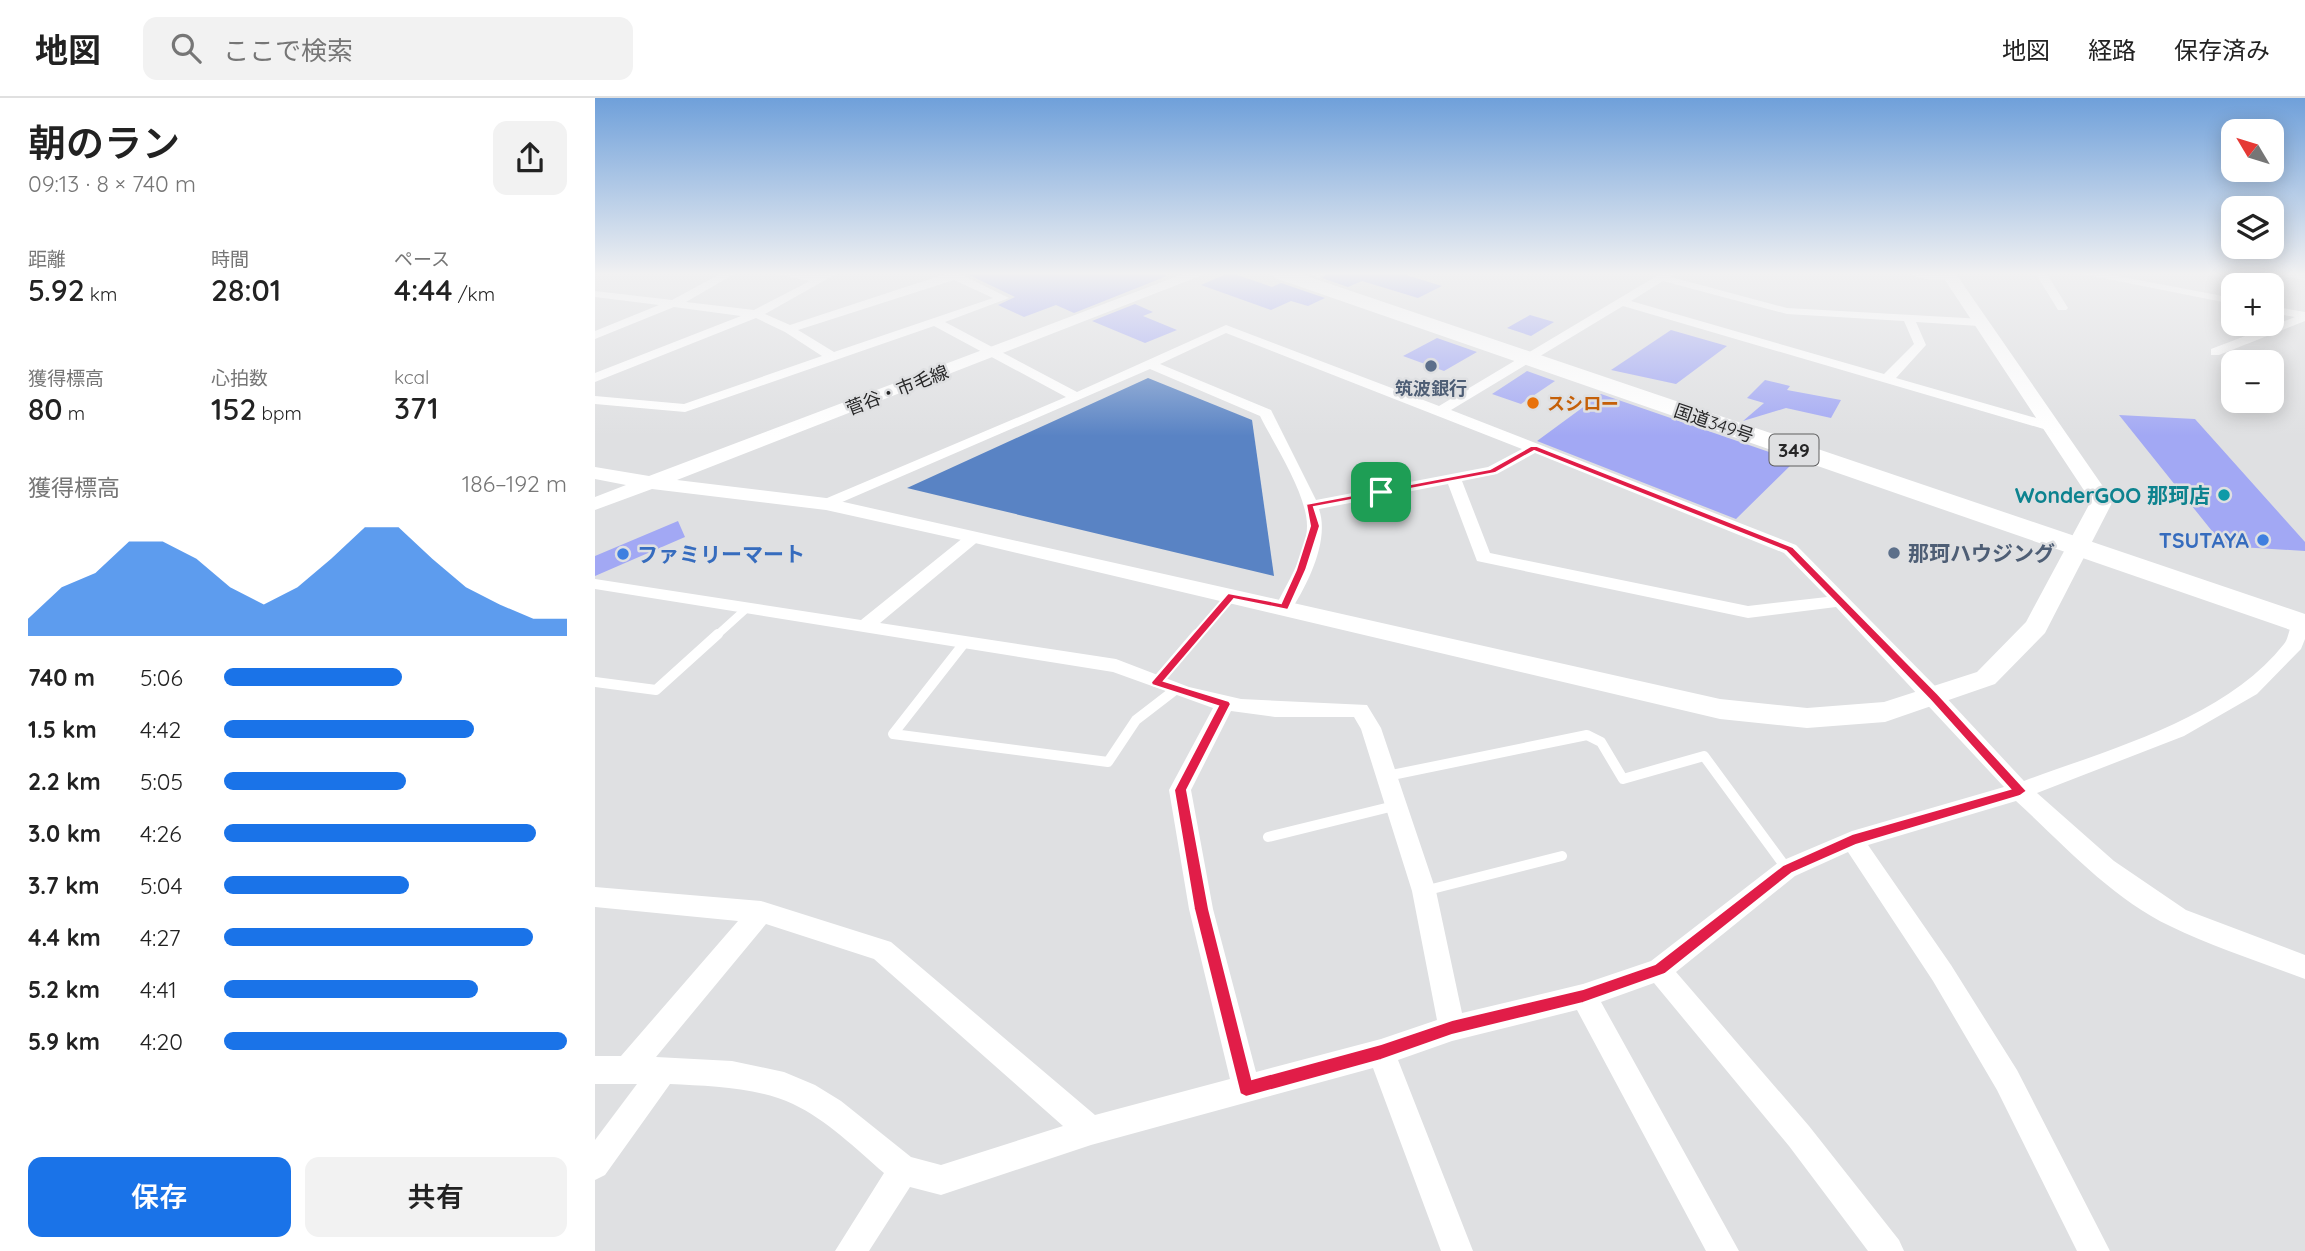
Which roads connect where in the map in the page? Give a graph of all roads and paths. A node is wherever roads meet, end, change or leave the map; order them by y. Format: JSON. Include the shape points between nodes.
{"nodes":[{"id":1,"x":613,"y":328,"type":"edge"},
{"id":2,"x":721,"y":328,"type":"edge"},
{"id":3,"x":793,"y":328,"type":"edge"},
{"id":4,"x":916,"y":328,"type":"edge"},
{"id":5,"x":947,"y":328,"type":"edge"},
{"id":6,"x":1061,"y":328,"type":"edge"},
{"id":7,"x":1450,"y":328,"type":"edge"},
{"id":8,"x":1461,"y":328,"type":"edge"},
{"id":9,"x":1579,"y":328,"type":"edge"},
{"id":10,"x":1710,"y":328,"type":"edge"},
{"id":11,"x":1912,"y":328,"type":"edge"},
{"id":12,"x":1983,"y":328,"type":"edge"},
{"id":13,"x":2275,"y":328,"type":"edge"},
{"id":14,"x":789,"y":329,"type":"joint"},
{"id":15,"x":595,"y":335,"type":"edge"},
{"id":16,"x":2215,"y":352,"type":"dead end"},
{"id":17,"x":994,"y":354,"type":"junction"},
{"id":18,"x":1535,"y":355,"type":"junction"},
{"id":19,"x":832,"y":357,"type":"junction"},
{"id":20,"x":1150,"y":364,"type":"junction"},
{"id":21,"x":595,"y":378,"type":"edge"},
{"id":22,"x":1887,"y":379,"type":"junction"},
{"id":23,"x":1077,"y":397,"type":"junction"},
{"id":24,"x":595,"y":400,"type":"edge"},
{"id":25,"x":1440,"y":411,"type":"junction"},
{"id":26,"x":2052,"y":427,"type":"junction"},
{"id":27,"x":1534,"y":448,"type":"junction"},
{"id":28,"x":595,"y":473,"type":"edge"},
{"id":29,"x":1454,"y":479,"type":"junction"},
{"id":30,"x":651,"y":483,"type":"junction"},
{"id":31,"x":595,"y":504,"type":"edge"},
{"id":32,"x":826,"y":504,"type":"junction"},
{"id":33,"x":1309,"y":506,"type":"junction"},
{"id":34,"x":975,"y":536,"type":"junction"},
{"id":35,"x":2081,"y":539,"type":"junction"},
{"id":36,"x":599,"y":589,"type":"edge"},
{"id":37,"x":1231,"y":595,"type":"junction"},
{"id":38,"x":1840,"y":601,"type":"junction"},
{"id":39,"x":747,"y":608,"type":"junction"},
{"id":40,"x":1284,"y":608,"type":"junction"},
{"id":41,"x":2303,"y":618,"type":"edge"},
{"id":42,"x":864,"y":627,"type":"junction"},
{"id":43,"x":965,"y":642,"type":"junction"},
{"id":44,"x":595,"y":682,"type":"edge"},
{"id":45,"x":1156,"y":682,"type":"junction"},
{"id":46,"x":1175,"y":690,"type":"junction"},
{"id":47,"x":1934,"y":697,"type":"junction"},
{"id":48,"x":1225,"y":704,"type":"junction"},
{"id":49,"x":1386,"y":776,"type":"junction"},
{"id":50,"x":2020,"y":791,"type":"junction"},
{"id":51,"x":1394,"y":806,"type":"junction"},
{"id":52,"x":1268,"y":836,"type":"dead end"},
{"id":53,"x":1852,"y":840,"type":"junction"},
{"id":54,"x":1562,"y":856,"type":"dead end"},
{"id":55,"x":1787,"y":869,"type":"junction"},
{"id":56,"x":1424,"y":891,"type":"junction"},
{"id":57,"x":595,"y":897,"type":"edge"},
{"id":58,"x":761,"y":912,"type":"junction"},
{"id":59,"x":2305,"y":968,"type":"edge"},
{"id":60,"x":1660,"y":970,"type":"junction"},
{"id":61,"x":1583,"y":996,"type":"junction"},
{"id":62,"x":1452,"y":1028,"type":"junction"},
{"id":63,"x":1381,"y":1052,"type":"junction"},
{"id":64,"x":595,"y":1070,"type":"edge"},
{"id":65,"x":627,"y":1070,"type":"junction"},
{"id":66,"x":664,"y":1070,"type":"junction"},
{"id":67,"x":1246,"y":1088,"type":"junction"},
{"id":68,"x":1091,"y":1131,"type":"junction"},
{"id":69,"x":595,"y":1165,"type":"edge"},
{"id":70,"x":903,"y":1170,"type":"junction"},
{"id":71,"x":851,"y":1251,"type":"edge"},
{"id":72,"x":1457,"y":1251,"type":"edge"},
{"id":73,"x":1723,"y":1251,"type":"edge"},
{"id":74,"x":1888,"y":1251,"type":"edge"},
{"id":75,"x":2094,"y":1251,"type":"edge"}],
"edges":[{"from":1,"to":15,"type":"street"},
{"from":2,"to":21,"type":"street"},
{"from":3,"to":14,"type":"street"},
{"from":4,"to":19,"type":"street"},
{"from":5,"to":17,"type":"street"},
{"from":6,"to":17,"type":"street","name":"菅谷・市毛線"},
{"from":7,"to":18,"type":"highway","name":"国道349号","number":"349"},
{"from":8,"to":18,"type":"highway","name":"国道349号","number":"349"},
{"from":9,"to":18,"type":"street"},
{"from":10,"to":22,"type":"street"},
{"from":11,"to":22,"type":"street","via":[[1920,345]]},
{"from":12,"to":26,"type":"street"},
{"from":13,"to":16,"type":"street"},
{"from":14,"to":19,"type":"street"},
{"from":17,"to":23,"type":"street"},
{"from":17,"to":30,"type":"street","name":"菅谷・市毛線"},
{"from":18,"to":25,"type":"street"},
{"from":18,"to":35,"type":"highway","name":"国道349号","number":"349"},
{"from":19,"to":24,"type":"street","via":[[685,408]]},
{"from":20,"to":23,"type":"street"},
{"from":20,"to":25,"type":"street","via":[[1226,329]]},
{"from":20,"to":33,"type":"street","via":[[1266,413]]},
{"from":22,"to":26,"type":"street"},
{"from":23,"to":32,"type":"street"},
{"from":25,"to":27,"type":"street"},
{"from":26,"to":35,"type":"street","via":[[2102,501]]},
{"from":27,"to":29,"type":"street","via":[[1492,471]]},
{"from":27,"to":38,"type":"street","via":[[1790,549]]},
{"from":28,"to":30,"type":"street"},
{"from":29,"to":33,"type":"street"},
{"from":29,"to":38,"type":"street","via":[[1483,557],[1748,611]]},
{"from":30,"to":31,"type":"street","name":"菅谷・市毛線"},
{"from":30,"to":32,"type":"street"},
{"from":32,"to":34,"type":"street"},
{"from":33,"to":40,"type":"street","via":[[1315,526]]},
{"from":34,"to":37,"type":"street"},
{"from":34,"to":42,"type":"street"},
{"from":35,"to":41,"type":"highway","name":"国道349号","number":"349"},
{"from":35,"to":47,"type":"street","via":[[2036,627],[2018,648],[1986,678]]},
{"from":36,"to":39,"type":"street"},
{"from":37,"to":40,"type":"street"},
{"from":37,"to":45,"type":"lane"},
{"from":38,"to":47,"type":"street"},
{"from":39,"to":42,"type":"street"},
{"from":39,"to":44,"type":"lane","via":[[656,690]]},
{"from":40,"to":47,"type":"street","via":[[1720,709],[1807,718],[1885,712]]},
{"from":41,"to":50,"type":"street","via":[[2294,645],[2250,689],[2177,730]]},
{"from":42,"to":43,"type":"street"},
{"from":43,"to":45,"type":"street","via":[[1116,666]]},
{"from":43,"to":46,"type":"lane","via":[[893,734],[1108,762],[1136,720]]},
{"from":45,"to":46,"type":"street"},
{"from":46,"to":48,"type":"street"},
{"from":47,"to":50,"type":"street"},
{"from":48,"to":49,"type":"street","via":[[1277,711],[1360,710],[1371,728]]},
{"from":48,"to":67,"type":"street","via":[[1180,790],[1201,909]]},
{"from":49,"to":51,"type":"street"},
{"from":49,"to":55,"type":"lane","via":[[1587,735],[1601,742],[1623,779],[1704,756]]},
{"from":50,"to":53,"type":"street"},
{"from":50,"to":59,"type":"street","via":[[2106,868],[2177,918]]},
{"from":51,"to":52,"type":"lane"},
{"from":51,"to":56,"type":"street"},
{"from":53,"to":55,"type":"street"},
{"from":53,"to":75,"type":"street","via":[[2007,1080]]},
{"from":54,"to":56,"type":"lane"},
{"from":55,"to":60,"type":"street"},
{"from":56,"to":62,"type":"street"},
{"from":57,"to":58,"type":"street"},
{"from":58,"to":65,"type":"street"},
{"from":58,"to":68,"type":"street","via":[[882,950]]},
{"from":60,"to":61,"type":"street"},
{"from":60,"to":74,"type":"street"},
{"from":61,"to":62,"type":"street"},
{"from":61,"to":73,"type":"street"},
{"from":62,"to":63,"type":"street"},
{"from":63,"to":67,"type":"street"},
{"from":63,"to":72,"type":"street"},
{"from":64,"to":65,"type":"street"},
{"from":65,"to":66,"type":"street"},
{"from":66,"to":69,"type":"street"},
{"from":66,"to":70,"type":"street","via":[[772,1081],[804,1095],[843,1121]]},
{"from":67,"to":68,"type":"street"},
{"from":68,"to":70,"type":"street","via":[[941,1180]]},
{"from":70,"to":71,"type":"street"}]}
